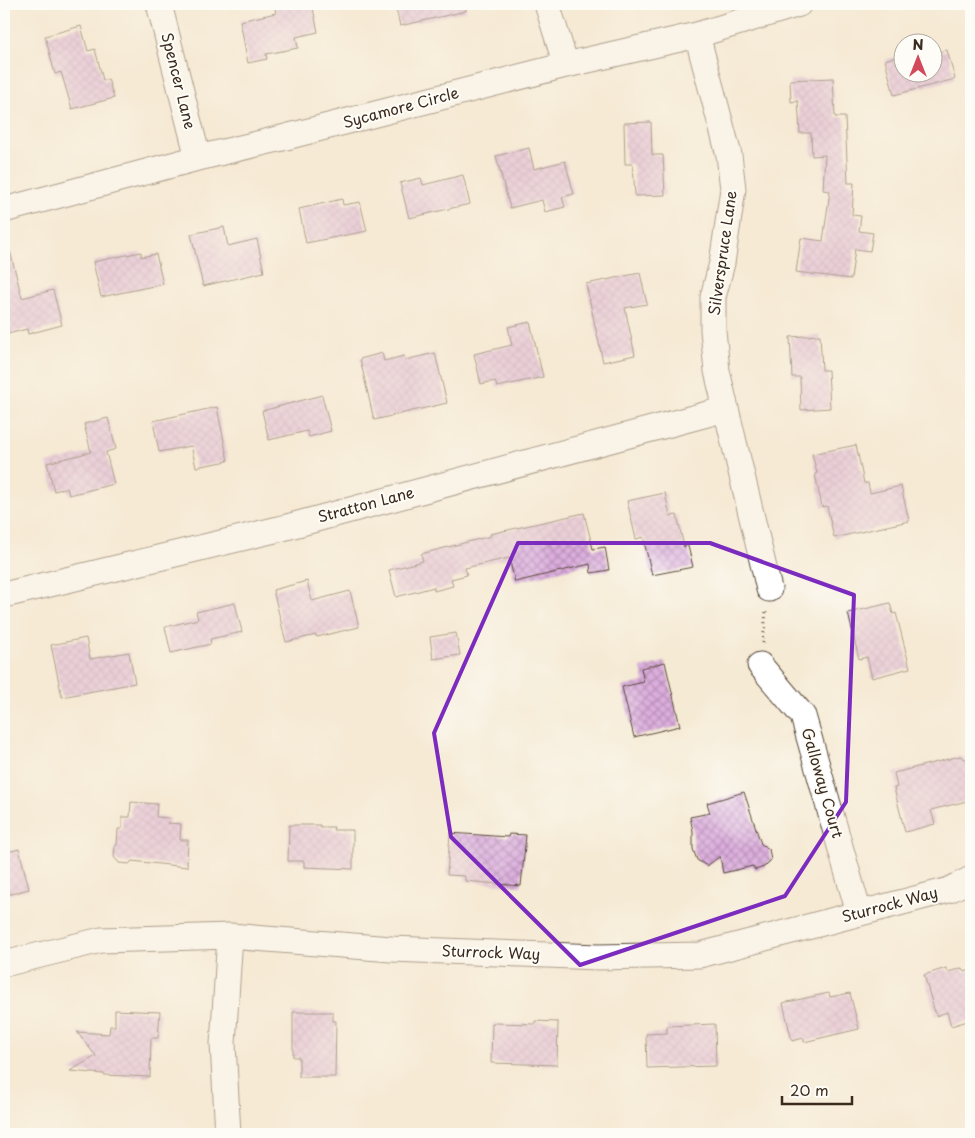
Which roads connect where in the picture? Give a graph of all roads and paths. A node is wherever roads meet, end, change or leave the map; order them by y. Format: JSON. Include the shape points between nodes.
{"nodes":[{"id":1,"x":159,"y":4,"type":"edge"},
{"id":2,"x":547,"y":4,"type":"edge"},
{"id":3,"x":799,"y":4,"type":"edge"},
{"id":4,"x":697,"y":35,"type":"junction"},
{"id":5,"x":566,"y":65,"type":"junction"},
{"id":6,"x":198,"y":158,"type":"junction"},
{"id":7,"x":4,"y":210,"type":"edge"},
{"id":8,"x":726,"y":409,"type":"junction"},
{"id":9,"x":769,"y":588,"type":"joint"},
{"id":10,"x":4,"y":595,"type":"edge"},
{"id":11,"x":760,"y":665,"type":"joint"},
{"id":12,"x":971,"y":879,"type":"edge"},
{"id":13,"x":859,"y":913,"type":"junction"},
{"id":14,"x":230,"y":936,"type":"junction"},
{"id":15,"x":4,"y":964,"type":"edge"},
{"id":16,"x":228,"y":1134,"type":"edge"}],
"edges":[{"from":1,"to":6,"type":"street","name":"Spencer Lane"},
{"from":2,"to":5,"type":"street"},
{"from":3,"to":4,"type":"street","name":"Sycamore Circle"},
{"from":4,"to":5,"type":"street","name":"Sycamore Circle"},
{"from":4,"to":8,"type":"street","name":"Silverspruce Lane","via":[[728,155],[733,189],[722,263],[713,297],[716,363]]},
{"from":5,"to":6,"type":"street","name":"Sycamore Circle"},
{"from":6,"to":7,"type":"street","name":"Sycamore Circle"},
{"from":8,"to":9,"type":"street","name":"Silverspruce Lane"},
{"from":8,"to":10,"type":"street","name":"Stratton Lane","via":[[283,528]]},
{"from":9,"to":11,"type":"path"},
{"from":11,"to":13,"type":"street","name":"Galloway Court","via":[[803,716]]},
{"from":12,"to":13,"type":"street","name":"Sturrock Way","via":[[949,890]]},
{"from":13,"to":14,"type":"street","name":"Sturrock Way","via":[[700,954],[598,957],[382,948]]},
{"from":14,"to":15,"type":"street","name":"Sturrock Way","via":[[101,940]]},
{"from":14,"to":16,"type":"street","via":[[223,1044]]}]}
